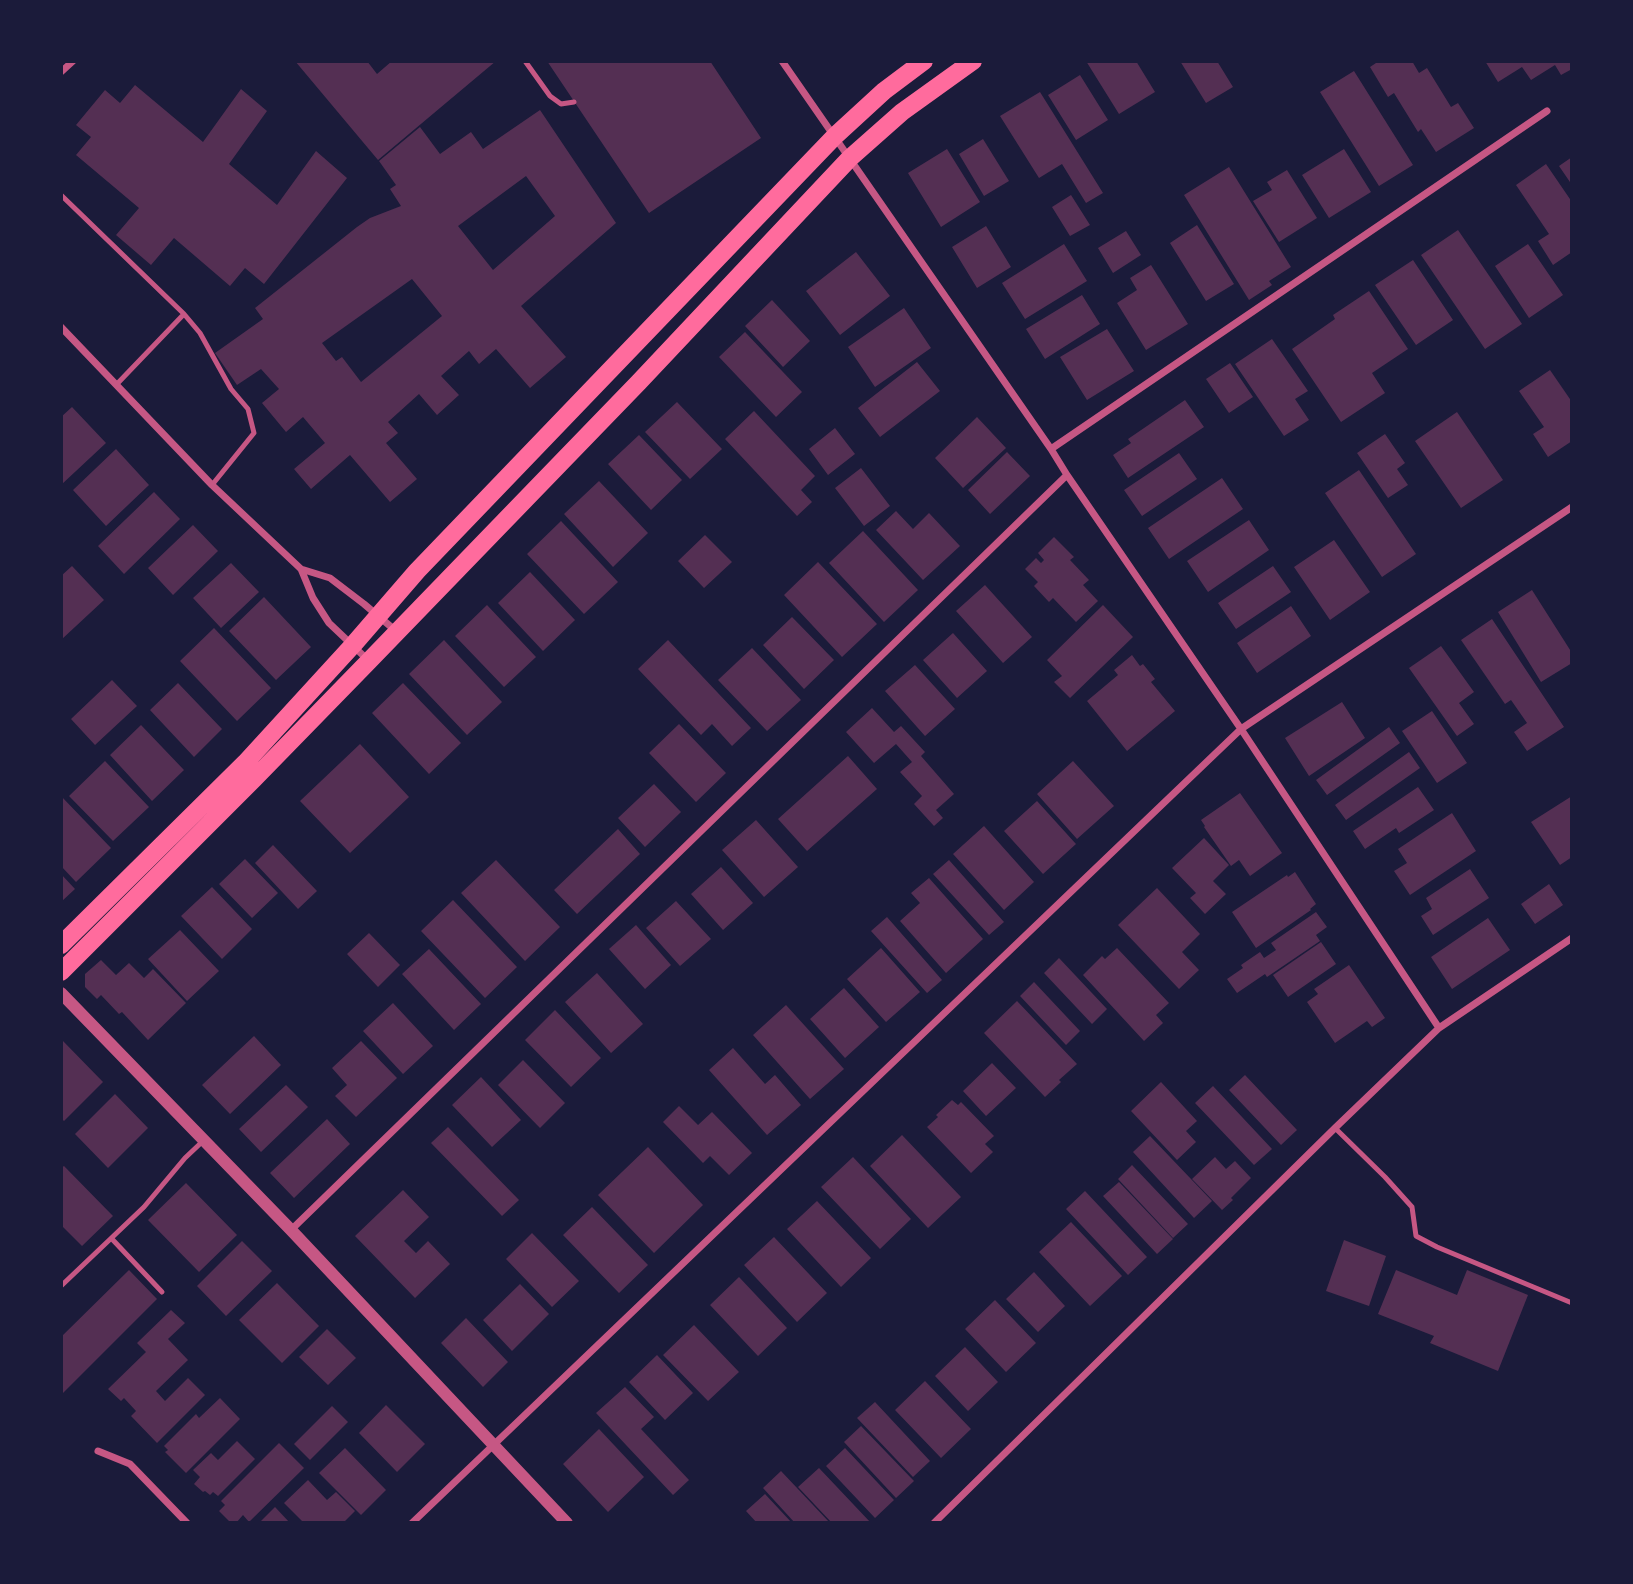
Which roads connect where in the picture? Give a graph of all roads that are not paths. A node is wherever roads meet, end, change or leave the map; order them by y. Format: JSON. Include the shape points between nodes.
{"nodes":[{"id":1,"x":72,"y":61,"type":"edge"},
{"id":2,"x":524,"y":61,"type":"edge"},
{"id":3,"x":782,"y":61,"type":"edge"},
{"id":4,"x":924,"y":61,"type":"edge"},
{"id":5,"x":973,"y":61,"type":"edge"},
{"id":6,"x":61,"y":72,"type":"edge"},
{"id":7,"x":574,"y":102,"type":"dead end"},
{"id":8,"x":1547,"y":111,"type":"dead end"},
{"id":9,"x":835,"y":136,"type":"junction"},
{"id":10,"x":850,"y":158,"type":"junction"},
{"id":11,"x":61,"y":195,"type":"edge"},
{"id":12,"x":184,"y":314,"type":"junction"},
{"id":13,"x":61,"y":327,"type":"edge"},
{"id":14,"x":116,"y":385,"type":"junction"},
{"id":15,"x":1051,"y":449,"type":"junction"},
{"id":16,"x":1067,"y":475,"type":"junction"},
{"id":17,"x":212,"y":485,"type":"junction"},
{"id":18,"x":1572,"y":507,"type":"edge"},
{"id":19,"x":301,"y":569,"type":"junction"},
{"id":20,"x":378,"y":615,"type":"junction"},
{"id":21,"x":396,"y":632,"type":"junction"},
{"id":22,"x":353,"y":645,"type":"junction"},
{"id":23,"x":369,"y":661,"type":"junction"},
{"id":24,"x":1241,"y":729,"type":"junction"},
{"id":25,"x":1572,"y":938,"type":"edge"},
{"id":26,"x":61,"y":945,"type":"edge"},
{"id":27,"x":61,"y":972,"type":"edge"},
{"id":28,"x":61,"y":993,"type":"edge"},
{"id":29,"x":1439,"y":1028,"type":"junction"},
{"id":30,"x":1335,"y":1128,"type":"junction"},
{"id":31,"x":204,"y":1140,"type":"junction"},
{"id":32,"x":291,"y":1230,"type":"junction"},
{"id":33,"x":112,"y":1239,"type":"junction"},
{"id":34,"x":61,"y":1286,"type":"edge"},
{"id":35,"x":162,"y":1292,"type":"dead end"},
{"id":36,"x":1572,"y":1303,"type":"edge"},
{"id":37,"x":493,"y":1445,"type":"junction"},
{"id":38,"x":98,"y":1451,"type":"dead end"},
{"id":39,"x":187,"y":1523,"type":"edge"},
{"id":40,"x":412,"y":1523,"type":"edge"},
{"id":41,"x":567,"y":1523,"type":"edge"},
{"id":42,"x":934,"y":1523,"type":"edge"}],
"edges":[{"from":1,"to":6,"type":"street"},
{"from":2,"to":7,"type":"lane","via":[[550,96],[561,104]]},
{"from":3,"to":9,"type":"street"},
{"from":4,"to":9,"type":"main road"},
{"from":5,"to":10,"type":"main road","via":[[902,112]]},
{"from":8,"to":15,"type":"street"},
{"from":9,"to":10,"type":"street"},
{"from":9,"to":20,"type":"main road"},
{"from":10,"to":15,"type":"street"},
{"from":10,"to":21,"type":"main road"},
{"from":11,"to":12,"type":"lane"},
{"from":12,"to":14,"type":"lane"},
{"from":12,"to":17,"type":"lane","via":[[201,333],[230,389],[248,409],[254,433]]},
{"from":13,"to":14,"type":"street"},
{"from":14,"to":17,"type":"street"},
{"from":15,"to":16,"type":"street"},
{"from":16,"to":24,"type":"street"},
{"from":16,"to":32,"type":"street"},
{"from":17,"to":19,"type":"street"},
{"from":18,"to":24,"type":"street"},
{"from":19,"to":20,"type":"street","via":[[330,578]]},
{"from":19,"to":22,"type":"street","via":[[330,623]]},
{"from":20,"to":21,"type":"street"},
{"from":20,"to":22,"type":"main road"},
{"from":21,"to":23,"type":"main road"},
{"from":22,"to":23,"type":"street"},
{"from":22,"to":26,"type":"main road","via":[[245,763]]},
{"from":23,"to":27,"type":"main road"},
{"from":24,"to":29,"type":"street"},
{"from":24,"to":37,"type":"street"},
{"from":25,"to":29,"type":"street"},
{"from":28,"to":31,"type":"street"},
{"from":29,"to":30,"type":"street"},
{"from":30,"to":36,"type":"lane","via":[[1412,1207],[1416,1236]]},
{"from":30,"to":42,"type":"street"},
{"from":31,"to":32,"type":"street"},
{"from":31,"to":33,"type":"lane"},
{"from":32,"to":37,"type":"street"},
{"from":33,"to":34,"type":"lane"},
{"from":33,"to":35,"type":"lane"},
{"from":37,"to":40,"type":"street"},
{"from":37,"to":41,"type":"street"},
{"from":38,"to":39,"type":"street","via":[[130,1464]]}]}
